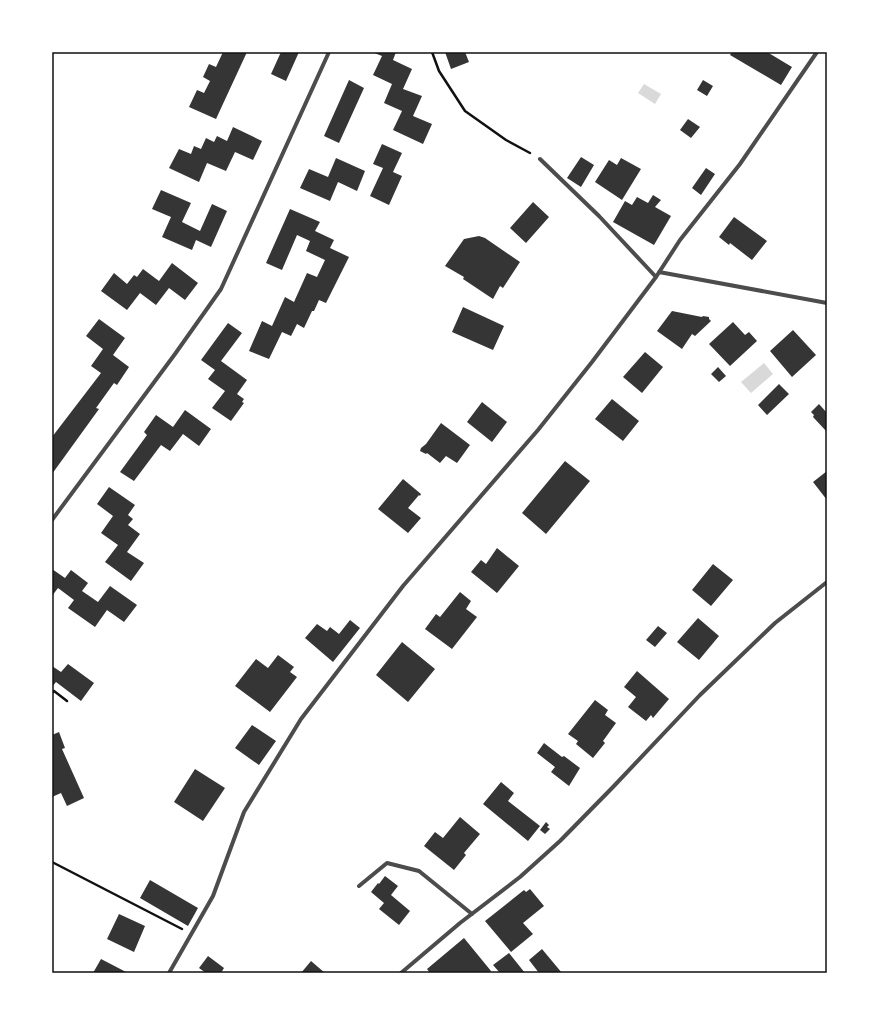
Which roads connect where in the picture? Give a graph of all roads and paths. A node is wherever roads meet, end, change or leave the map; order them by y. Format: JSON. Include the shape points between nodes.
{"nodes":[{"id":1,"x":329,"y":52,"type":"edge"},
{"id":2,"x":432,"y":52,"type":"edge"},
{"id":3,"x":817,"y":52,"type":"edge"},
{"id":4,"x":540,"y":159,"type":"joint"},
{"id":5,"x":659,"y":272,"type":"junction"},
{"id":6,"x":656,"y":277,"type":"junction"},
{"id":7,"x":827,"y":303,"type":"edge"},
{"id":8,"x":52,"y":520,"type":"edge"},
{"id":9,"x":827,"y":582,"type":"edge"},
{"id":10,"x":52,"y":693,"type":"edge"},
{"id":11,"x":67,"y":701,"type":"dead end"},
{"id":12,"x":52,"y":862,"type":"edge"},
{"id":13,"x":359,"y":886,"type":"dead end"},
{"id":14,"x":472,"y":914,"type":"junction"},
{"id":15,"x":192,"y":934,"type":"junction"},
{"id":16,"x":169,"y":973,"type":"edge"},
{"id":17,"x":402,"y":973,"type":"edge"}],
"edges":[{"from":1,"to":8,"type":"street","via":[[221,289]]},
{"from":2,"to":4,"type":"path","via":[[439,71],[465,111],[506,140]]},
{"from":3,"to":5,"type":"street","via":[[740,164],[680,240]]},
{"from":4,"to":6,"type":"street","via":[[600,216]]},
{"from":5,"to":6,"type":"street"},
{"from":5,"to":7,"type":"street"},
{"from":6,"to":15,"type":"street","via":[[538,430],[403,586],[301,719],[244,812],[213,896]]},
{"from":9,"to":14,"type":"street","via":[[776,623],[700,695],[560,840],[520,877]]},
{"from":10,"to":11,"type":"path","via":[[54,691]]},
{"from":12,"to":15,"type":"path"},
{"from":13,"to":14,"type":"street","via":[[387,863],[419,871]]},
{"from":14,"to":17,"type":"street"},
{"from":15,"to":16,"type":"street"}]}
